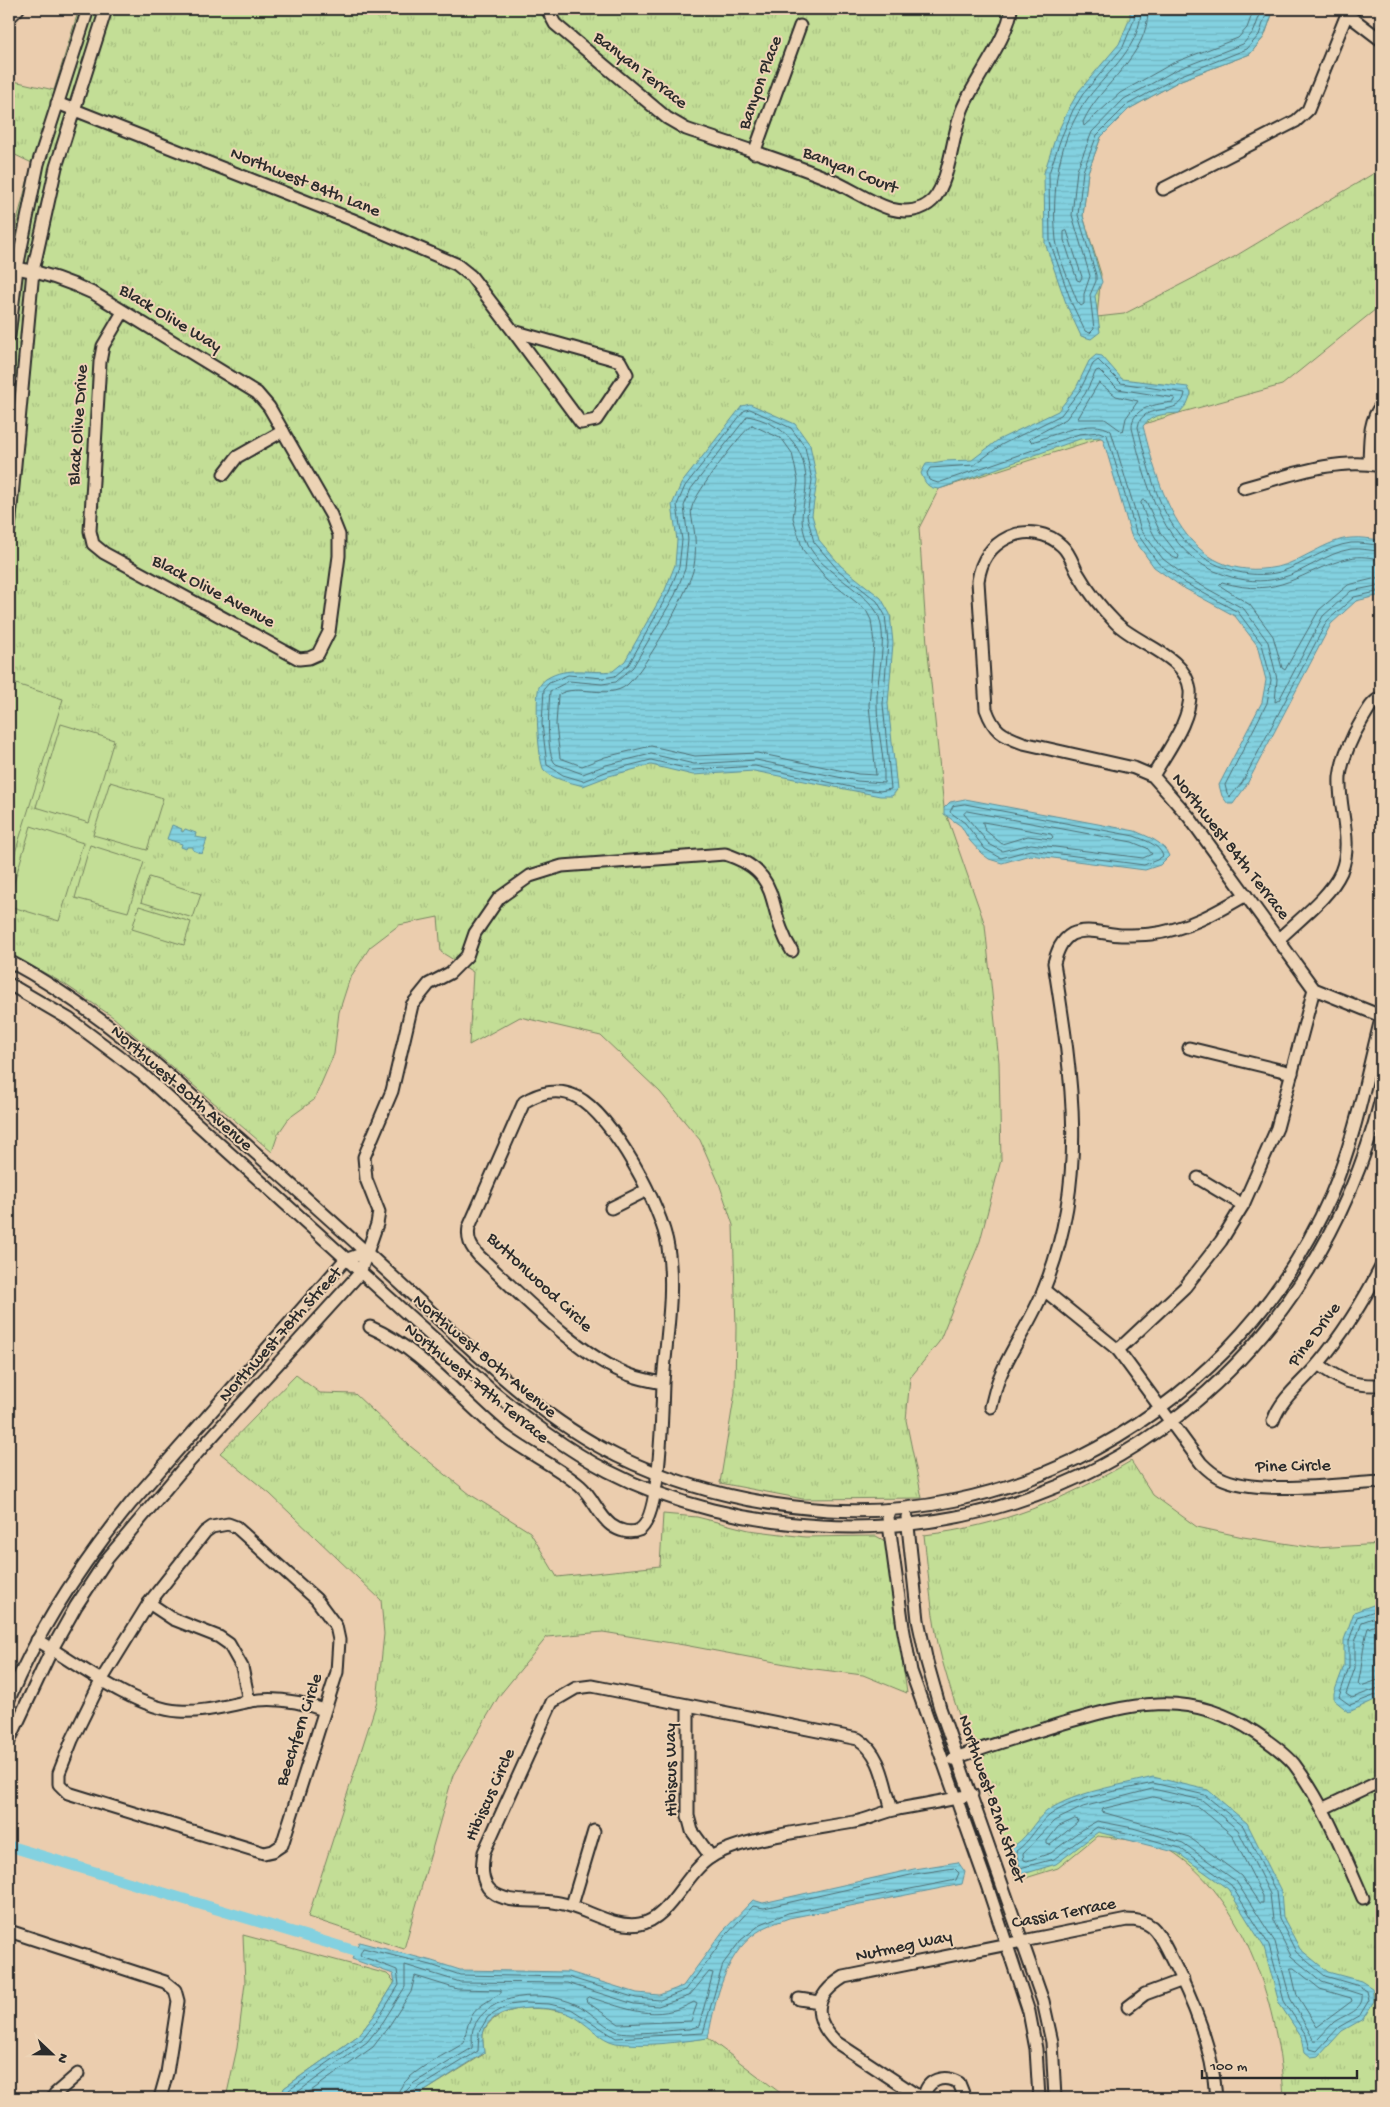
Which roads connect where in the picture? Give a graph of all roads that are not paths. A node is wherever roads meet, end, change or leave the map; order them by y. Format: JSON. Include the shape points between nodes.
{"nodes":[{"id":1,"x":18,"y":9,"type":"edge"},
{"id":2,"x":88,"y":9,"type":"edge"},
{"id":3,"x":106,"y":9,"type":"edge"},
{"id":4,"x":547,"y":9,"type":"edge"},
{"id":5,"x":1011,"y":9,"type":"edge"},
{"id":6,"x":1348,"y":11,"type":"edge"},
{"id":7,"x":9,"y":18,"type":"edge"},
{"id":8,"x":800,"y":26,"type":"dead end"},
{"id":9,"x":1381,"y":40,"type":"edge"},
{"id":10,"x":57,"y":103,"type":"junction"},
{"id":11,"x":74,"y":109,"type":"junction"},
{"id":12,"x":754,"y":152,"type":"junction"},
{"id":13,"x":1162,"y":189,"type":"dead end"},
{"id":14,"x":17,"y":268,"type":"junction"},
{"id":15,"x":33,"y":271,"type":"junction"},
{"id":16,"x":123,"y":312,"type":"junction"},
{"id":17,"x":513,"y":331,"type":"junction"},
{"id":18,"x":9,"y":336,"type":"edge"},
{"id":19,"x":1381,"y":406,"type":"edge"},
{"id":20,"x":13,"y":419,"type":"edge"},
{"id":21,"x":283,"y":431,"type":"junction"},
{"id":22,"x":1369,"y":464,"type":"junction"},
{"id":23,"x":1381,"y":466,"type":"edge"},
{"id":24,"x":224,"y":474,"type":"dead end"},
{"id":25,"x":1244,"y":488,"type":"dead end"},
{"id":26,"x":9,"y":529,"type":"edge"},
{"id":27,"x":93,"y":544,"type":"joint"},
{"id":28,"x":318,"y":654,"type":"joint"},
{"id":29,"x":1381,"y":698,"type":"edge"},
{"id":30,"x":1153,"y":776,"type":"junction"},
{"id":31,"x":1246,"y":895,"type":"junction"},
{"id":32,"x":1279,"y":939,"type":"junction"},
{"id":33,"x":792,"y":951,"type":"dead end"},
{"id":34,"x":9,"y":961,"type":"edge"},
{"id":35,"x":9,"y":984,"type":"edge"},
{"id":36,"x":1314,"y":989,"type":"junction"},
{"id":37,"x":1381,"y":1018,"type":"edge"},
{"id":38,"x":1189,"y":1048,"type":"dead end"},
{"id":39,"x":1292,"y":1073,"type":"junction"},
{"id":40,"x":1381,"y":1099,"type":"edge"},
{"id":41,"x":1198,"y":1178,"type":"dead end"},
{"id":42,"x":647,"y":1190,"type":"junction"},
{"id":43,"x":1242,"y":1205,"type":"junction"},
{"id":44,"x":611,"y":1208,"type":"dead end"},
{"id":45,"x":366,"y":1252,"type":"junction"},
{"id":46,"x":345,"y":1260,"type":"junction"},
{"id":47,"x":1381,"y":1266,"type":"edge"},
{"id":48,"x":360,"y":1273,"type":"junction"},
{"id":49,"x":1044,"y":1290,"type":"junction"},
{"id":50,"x":370,"y":1328,"type":"dead end"},
{"id":51,"x":1118,"y":1350,"type":"junction"},
{"id":52,"x":1318,"y":1364,"type":"junction"},
{"id":53,"x":664,"y":1383,"type":"junction"},
{"id":54,"x":1381,"y":1385,"type":"edge"},
{"id":55,"x":991,"y":1407,"type":"dead end"},
{"id":56,"x":1162,"y":1407,"type":"junction"},
{"id":57,"x":1273,"y":1421,"type":"dead end"},
{"id":58,"x":1172,"y":1422,"type":"junction"},
{"id":59,"x":658,"y":1473,"type":"junction"},
{"id":60,"x":1381,"y":1482,"type":"edge"},
{"id":61,"x":655,"y":1491,"type":"junction"},
{"id":62,"x":906,"y":1508,"type":"junction"},
{"id":63,"x":887,"y":1510,"type":"junction"},
{"id":64,"x":909,"y":1525,"type":"junction"},
{"id":65,"x":890,"y":1527,"type":"junction"},
{"id":66,"x":149,"y":1603,"type":"junction"},
{"id":67,"x":37,"y":1640,"type":"junction"},
{"id":68,"x":52,"y":1649,"type":"junction"},
{"id":69,"x":102,"y":1679,"type":"junction"},
{"id":70,"x":9,"y":1699,"type":"edge"},
{"id":71,"x":249,"y":1701,"type":"junction"},
{"id":72,"x":688,"y":1706,"type":"junction"},
{"id":73,"x":324,"y":1710,"type":"junction"},
{"id":74,"x":9,"y":1741,"type":"edge"},
{"id":75,"x":959,"y":1756,"type":"junction"},
{"id":76,"x":944,"y":1762,"type":"junction"},
{"id":77,"x":1381,"y":1781,"type":"edge"},
{"id":78,"x":972,"y":1794,"type":"junction"},
{"id":79,"x":956,"y":1798,"type":"junction"},
{"id":80,"x":1324,"y":1808,"type":"junction"},
{"id":81,"x":892,"y":1810,"type":"junction"},
{"id":82,"x":594,"y":1831,"type":"dead end"},
{"id":83,"x":711,"y":1857,"type":"junction"},
{"id":84,"x":1363,"y":1898,"type":"dead end"},
{"id":85,"x":572,"y":1905,"type":"junction"},
{"id":86,"x":9,"y":1931,"type":"edge"},
{"id":87,"x":1022,"y":1940,"type":"junction"},
{"id":88,"x":1006,"y":1944,"type":"junction"},
{"id":89,"x":1182,"y":1980,"type":"junction"},
{"id":90,"x":799,"y":1999,"type":"dead end"},
{"id":91,"x":820,"y":2002,"type":"junction"},
{"id":92,"x":1128,"y":2007,"type":"dead end"},
{"id":93,"x":78,"y":2074,"type":"dead end"},
{"id":94,"x":53,"y":2098,"type":"edge"},
{"id":95,"x":160,"y":2098,"type":"edge"},
{"id":96,"x":923,"y":2098,"type":"edge"},
{"id":97,"x":965,"y":2098,"type":"edge"},
{"id":98,"x":1039,"y":2098,"type":"edge"},
{"id":99,"x":1055,"y":2098,"type":"edge"},
{"id":100,"x":1216,"y":2098,"type":"edge"}],
"edges":[{"from":1,"to":7,"type":"street"},
{"from":2,"to":10,"type":"street"},
{"from":3,"to":11,"type":"street"},
{"from":4,"to":12,"type":"street","name":"Banyan Terrace","via":[[554,24],[667,118],[686,129]]},
{"from":5,"to":12,"type":"street","name":"Banyan Court","via":[[1008,25],[963,109],[944,180],[933,200],[925,207],[891,209],[830,180]]},
{"from":6,"to":9,"type":"street"},
{"from":6,"to":13,"type":"street","via":[[1308,110],[1296,121]]},
{"from":8,"to":12,"type":"street","name":"Banyon Place"},
{"from":10,"to":11,"type":"street","name":"Northwest 84th Lane"},
{"from":10,"to":14,"type":"street","via":[[38,164]]},
{"from":11,"to":15,"type":"street","via":[[45,208]]},
{"from":11,"to":17,"type":"street","name":"Northwest 84th Lane","via":[[456,264],[472,276]]},
{"from":14,"to":15,"type":"street","name":"Black Olive Way"},
{"from":14,"to":18,"type":"street"},
{"from":15,"to":16,"type":"street","name":"Black Olive Way","via":[[73,283]]},
{"from":15,"to":20,"type":"street"},
{"from":16,"to":21,"type":"street","name":"Black Olive Way","via":[[257,392]]},
{"from":16,"to":27,"type":"street","name":"Black Olive Drive","via":[[103,346],[100,362],[90,531]]},
{"from":17,"to":17,"type":"street","name":"Northwest 84th Lane","via":[[620,361],[627,374],[596,420],[581,423]]},
{"from":19,"to":22,"type":"street","via":[[1370,433]]},
{"from":20,"to":26,"type":"street"},
{"from":21,"to":24,"type":"street","via":[[237,457]]},
{"from":21,"to":28,"type":"street","name":"Black Olive Way","via":[[331,515],[338,535],[339,556],[329,632]]},
{"from":22,"to":23,"type":"street"},
{"from":22,"to":25,"type":"street","via":[[1336,464]]},
{"from":27,"to":28,"type":"street","name":"Black Olive Avenue","via":[[299,659]]},
{"from":29,"to":32,"type":"street","via":[[1374,701],[1359,725],[1340,777],[1346,853],[1340,872],[1328,891]]},
{"from":30,"to":30,"type":"street","name":"Northwest 84th Terrace","via":[[1189,707],[1190,690],[1185,674],[1174,662],[1118,625],[1096,602],[1063,546],[1033,532],[1018,533],[1002,540],[988,552],[978,581],[986,709],[992,726],[1006,737],[1023,743],[1134,768]]},
{"from":30,"to":31,"type":"street","name":"Northwest 84th Terrace","via":[[1189,817]]},
{"from":31,"to":32,"type":"street","name":"Northwest 84th Terrace"},
{"from":31,"to":49,"type":"street","via":[[1207,917],[1181,927],[1152,934],[1120,935],[1087,930],[1071,935],[1059,946],[1054,963],[1071,1075],[1074,1130],[1072,1187]]},
{"from":32,"to":36,"type":"street","name":"Northwest 84th Terrace"},
{"from":33,"to":45,"type":"street","via":[[784,937],[765,877],[749,863],[725,854],[562,866],[522,881],[499,898],[475,933],[466,956],[450,973],[430,984],[412,1005],[392,1092],[364,1157],[366,1179],[379,1212]]},
{"from":34,"to":45,"type":"street","name":"Northwest 80th Avenue","via":[[86,1008],[138,1047]]},
{"from":35,"to":46,"type":"street","name":"Northwest 80th Avenue","via":[[69,1019],[141,1073]]},
{"from":36,"to":37,"type":"street"},
{"from":36,"to":39,"type":"street"},
{"from":37,"to":56,"type":"street","name":"Northwest 80th Avenue","via":[[1350,1141],[1332,1193],[1308,1241],[1281,1284],[1232,1345]]},
{"from":38,"to":39,"type":"street"},
{"from":39,"to":43,"type":"street","via":[[1277,1128]]},
{"from":40,"to":58,"type":"street","name":"Northwest 80th Avenue","via":[[1363,1162],[1323,1249],[1296,1294],[1259,1341],[1218,1383]]},
{"from":41,"to":43,"type":"street"},
{"from":42,"to":44,"type":"street"},
{"from":42,"to":53,"type":"street","name":"Buttonwood Circle","via":[[668,1246],[670,1281]]},
{"from":42,"to":53,"type":"street","name":"Buttonwood Circle","via":[[634,1165],[595,1109],[568,1093],[536,1095],[524,1102],[517,1113],[469,1226],[468,1236],[478,1256],[584,1349],[629,1375]]},
{"from":43,"to":51,"type":"street","via":[[1221,1241],[1185,1287]]},
{"from":45,"to":46,"type":"street","name":"Northwest 78th Street"},
{"from":45,"to":48,"type":"street","name":"Northwest 78th Street"},
{"from":45,"to":59,"type":"street","name":"Northwest 80th Avenue","via":[[502,1378],[535,1404],[616,1455]]},
{"from":46,"to":48,"type":"street","name":"Northwest 80th Avenue"},
{"from":46,"to":67,"type":"street","name":"Northwest 78th Street","via":[[131,1502],[103,1538]]},
{"from":47,"to":52,"type":"street","name":"Pine Drive"},
{"from":48,"to":61,"type":"street","name":"Northwest 80th Avenue","via":[[523,1416],[608,1471]]},
{"from":48,"to":68,"type":"street","name":"Northwest 78th Street","via":[[137,1523],[102,1567]]},
{"from":49,"to":51,"type":"street","name":"Pine Circle"},
{"from":49,"to":55,"type":"street","via":[[1000,1375]]},
{"from":50,"to":61,"type":"street","name":"Northwest 79th Terrace","via":[[402,1343],[505,1436],[573,1480],[592,1498],[610,1524],[630,1532],[640,1529],[647,1523]]},
{"from":51,"to":56,"type":"street","name":"Pine Circle"},
{"from":52,"to":54,"type":"street","via":[[1350,1383]]},
{"from":52,"to":57,"type":"street","name":"Pine Drive","via":[[1278,1407]]},
{"from":53,"to":59,"type":"street","name":"Buttonwood Circle"},
{"from":56,"to":58,"type":"street","name":"Pine Circle"},
{"from":56,"to":62,"type":"street","name":"Northwest 80th Avenue","via":[[1108,1443],[1042,1475],[988,1492]]},
{"from":58,"to":60,"type":"street","name":"Pine Circle","via":[[1201,1463],[1219,1477],[1241,1485],[1269,1487]]},
{"from":58,"to":64,"type":"street","name":"Northwest 80th Avenue","via":[[1118,1457],[1052,1489],[998,1507]]},
{"from":59,"to":61,"type":"street","name":"Northwest 79th Terrace"},
{"from":59,"to":63,"type":"street","name":"Northwest 80th Avenue","via":[[701,1489],[749,1501],[808,1508]]},
{"from":61,"to":65,"type":"street","name":"Northwest 80th Avenue","via":[[697,1505],[797,1525]]},
{"from":62,"to":63,"type":"street","name":"Northwest 80th Avenue"},
{"from":62,"to":64,"type":"street","name":"Northwest 82nd Street"},
{"from":63,"to":65,"type":"street","name":"Northwest 82nd Street"},
{"from":64,"to":65,"type":"street","name":"Northwest 80th Avenue"},
{"from":64,"to":75,"type":"street","name":"Northwest 82nd Street","via":[[914,1587],[927,1662]]},
{"from":65,"to":76,"type":"street","name":"Northwest 82nd Street","via":[[902,1627],[911,1671]]},
{"from":66,"to":69,"type":"street","name":"Beechfern Circle"},
{"from":66,"to":71,"type":"street","via":[[173,1619],[229,1644],[242,1667]]},
{"from":66,"to":73,"type":"street","name":"Beechfern Circle","via":[[205,1532],[220,1525],[236,1527],[316,1599],[336,1626],[339,1640],[337,1672]]},
{"from":67,"to":68,"type":"street"},
{"from":67,"to":70,"type":"street","name":"Northwest 78th Street"},
{"from":68,"to":69,"type":"street"},
{"from":68,"to":74,"type":"street","name":"Northwest 78th Street"},
{"from":69,"to":71,"type":"street","via":[[141,1701],[163,1709],[204,1711]]},
{"from":69,"to":73,"type":"street","name":"Beechfern Circle","via":[[58,1773],[59,1784],[68,1793],[264,1853],[282,1845]]},
{"from":71,"to":73,"type":"street","via":[[301,1702]]},
{"from":72,"to":81,"type":"street","name":"Hibiscus Circle","via":[[858,1739],[870,1746],[876,1756]]},
{"from":72,"to":83,"type":"street","name":"Hibiscus Way","via":[[688,1816],[692,1831]]},
{"from":72,"to":85,"type":"street","name":"Hibiscus Circle","via":[[592,1686],[576,1688],[552,1702],[484,1852],[482,1866],[490,1890],[502,1897]]},
{"from":75,"to":76,"type":"street"},
{"from":75,"to":78,"type":"street","name":"Northwest 82nd Street"},
{"from":75,"to":80,"type":"street","via":[[1109,1710],[1140,1704],[1186,1705],[1232,1720],[1271,1743],[1292,1763]]},
{"from":76,"to":79,"type":"street","name":"Northwest 82nd Street"},
{"from":77,"to":80,"type":"street"},
{"from":78,"to":79,"type":"street","name":"Hibiscus Circle"},
{"from":78,"to":87,"type":"street","name":"Northwest 82nd Street"},
{"from":79,"to":81,"type":"street","name":"Hibiscus Circle"},
{"from":79,"to":88,"type":"street","name":"Northwest 82nd Street"},
{"from":80,"to":84,"type":"street"},
{"from":81,"to":83,"type":"street","name":"Hibiscus Circle","via":[[861,1821],[741,1846]]},
{"from":82,"to":85,"type":"street"},
{"from":83,"to":85,"type":"street","name":"Hibiscus Circle","via":[[685,1880],[656,1918],[642,1924],[626,1925]]},
{"from":86,"to":95,"type":"street","via":[[165,1982],[175,1990],[178,2002]]},
{"from":87,"to":88,"type":"street","name":"Cassia Terrace"},
{"from":87,"to":89,"type":"street","name":"Cassia Terrace","via":[[1127,1920],[1141,1921],[1153,1927]]},
{"from":87,"to":99,"type":"street","name":"Northwest 82nd Street","via":[[1043,2001],[1052,2042]]},
{"from":88,"to":91,"type":"street","name":"Nutmeg Way","via":[[844,1977],[830,1986]]},
{"from":88,"to":98,"type":"street","name":"Northwest 82nd Street","via":[[1029,2012],[1036,2049]]},
{"from":89,"to":92,"type":"street","via":[[1145,1994]]},
{"from":89,"to":100,"type":"street","name":"Cassia Terrace","via":[[1196,2011],[1208,2052]]},
{"from":90,"to":91,"type":"street"},
{"from":91,"to":96,"type":"street","via":[[819,2016],[825,2031],[836,2042]]},
{"from":93,"to":94,"type":"street"},
{"from":96,"to":97,"type":"street","via":[[932,2082],[946,2078],[959,2083]]}]}
